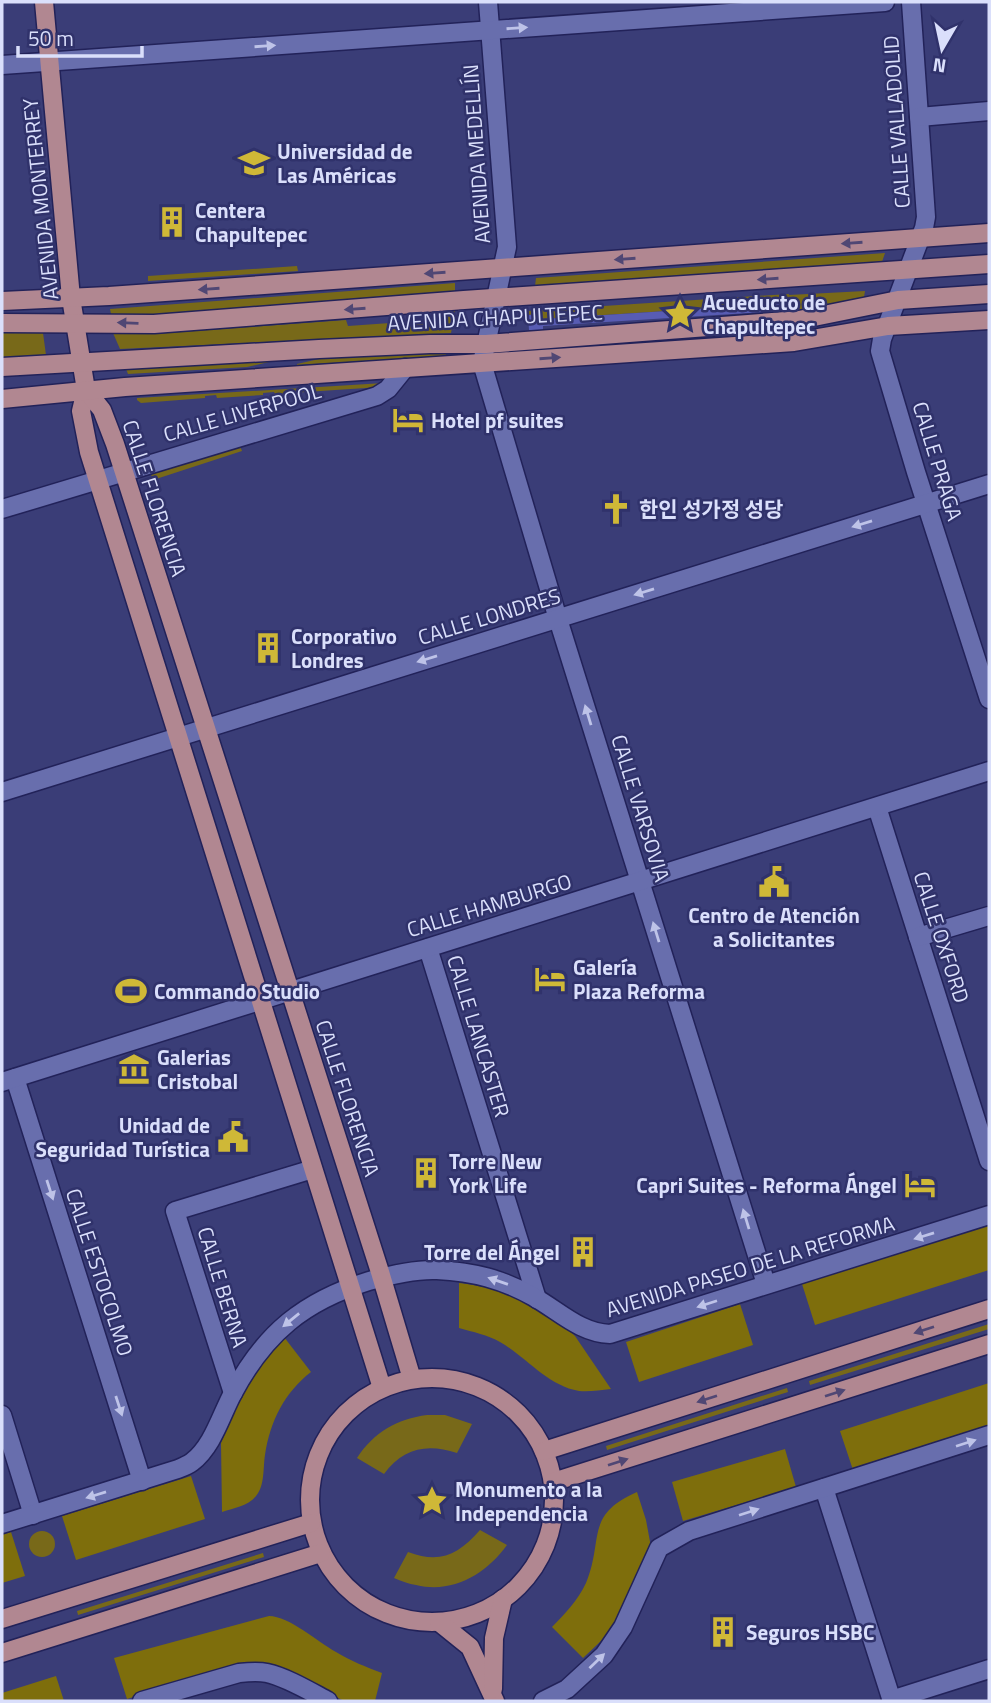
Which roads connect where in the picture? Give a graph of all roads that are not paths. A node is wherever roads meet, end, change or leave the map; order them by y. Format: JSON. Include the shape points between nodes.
{"nodes":[{"id":1,"x":44,"y":2,"type":"edge"},
{"id":2,"x":488,"y":2,"type":"edge"},
{"id":3,"x":885,"y":2,"type":"edge"},
{"id":4,"x":911,"y":2,"type":"edge"},
{"id":5,"x":490,"y":30,"type":"junction"},
{"id":6,"x":49,"y":62,"type":"junction"},
{"id":7,"x":2,"y":65,"type":"edge"},
{"id":8,"x":989,"y":111,"type":"edge"},
{"id":9,"x":919,"y":117,"type":"junction"},
{"id":10,"x":989,"y":233,"type":"edge"},
{"id":11,"x":920,"y":238,"type":"junction"},
{"id":12,"x":989,"y":264,"type":"edge"},
{"id":13,"x":503,"y":268,"type":"junction"},
{"id":14,"x":909,"y":269,"type":"junction"},
{"id":15,"x":989,"y":294,"type":"edge"},
{"id":16,"x":71,"y":298,"type":"junction"},
{"id":17,"x":496,"y":298,"type":"junction"},
{"id":18,"x":898,"y":300,"type":"junction"},
{"id":19,"x":2,"y":301,"type":"edge"},
{"id":20,"x":989,"y":320,"type":"edge"},
{"id":21,"x":2,"y":323,"type":"edge"},
{"id":22,"x":75,"y":323,"type":"junction"},
{"id":23,"x":888,"y":326,"type":"junction"},
{"id":24,"x":648,"y":332,"type":"junction"},
{"id":25,"x":486,"y":344,"type":"junction"},
{"id":26,"x":319,"y":349,"type":"junction"},
{"id":27,"x":649,"y":352,"type":"junction"},
{"id":28,"x":82,"y":362,"type":"junction"},
{"id":29,"x":482,"y":363,"type":"junction"},
{"id":30,"x":2,"y":367,"type":"edge"},
{"id":31,"x":405,"y":368,"type":"junction"},
{"id":32,"x":247,"y":379,"type":"junction"},
{"id":33,"x":86,"y":390,"type":"junction"},
{"id":34,"x":2,"y":399,"type":"edge"},
{"id":35,"x":123,"y":471,"type":"junction"},
{"id":36,"x":98,"y":479,"type":"junction"},
{"id":37,"x":989,"y":484,"type":"edge"},
{"id":38,"x":927,"y":503,"type":"junction"},
{"id":39,"x":2,"y":509,"type":"edge"},
{"id":40,"x":558,"y":619,"type":"junction"},
{"id":41,"x":989,"y":699,"type":"edge"},
{"id":42,"x":206,"y":729,"type":"junction"},
{"id":43,"x":178,"y":737,"type":"junction"},
{"id":44,"x":989,"y":771,"type":"edge"},
{"id":45,"x":2,"y":792,"type":"edge"},
{"id":46,"x":877,"y":807,"type":"junction"},
{"id":47,"x":640,"y":881,"type":"junction"},
{"id":48,"x":989,"y":916,"type":"edge"},
{"id":49,"x":918,"y":937,"type":"junction"},
{"id":50,"x":428,"y":948,"type":"junction"},
{"id":51,"x":290,"y":991,"type":"junction"},
{"id":52,"x":261,"y":1001,"type":"junction"},
{"id":53,"x":8,"y":1080,"type":"edge"},
{"id":54,"x":989,"y":1161,"type":"edge"},
{"id":55,"x":313,"y":1168,"type":"junction"},
{"id":56,"x":989,"y":1215,"type":"edge"},
{"id":57,"x":382,"y":1278,"type":"junction"},
{"id":58,"x":766,"y":1284,"type":"junction"},
{"id":59,"x":350,"y":1287,"type":"junction"},
{"id":60,"x":537,"y":1298,"type":"junction"},
{"id":61,"x":989,"y":1309,"type":"edge"},
{"id":62,"x":989,"y":1344,"type":"edge"},
{"id":63,"x":412,"y":1379,"type":"junction"},
{"id":64,"x":382,"y":1388,"type":"junction"},
{"id":65,"x":233,"y":1393,"type":"junction"},
{"id":66,"x":2,"y":1415,"type":"edge"},
{"id":67,"x":989,"y":1436,"type":"edge"},
{"id":68,"x":544,"y":1451,"type":"junction"},
{"id":69,"x":142,"y":1480,"type":"junction"},
{"id":70,"x":553,"y":1482,"type":"junction"},
{"id":71,"x":824,"y":1488,"type":"junction"},
{"id":72,"x":33,"y":1515,"type":"junction"},
{"id":73,"x":311,"y":1523,"type":"junction"},
{"id":74,"x":2,"y":1524,"type":"edge"},
{"id":75,"x":321,"y":1553,"type":"junction"},
{"id":76,"x":503,"y":1599,"type":"junction"},
{"id":77,"x":2,"y":1619,"type":"edge"},
{"id":78,"x":439,"y":1622,"type":"junction"},
{"id":79,"x":2,"y":1653,"type":"edge"},
{"id":80,"x":989,"y":1669,"type":"edge"},
{"id":81,"x":494,"y":1698,"type":"edge"},
{"id":82,"x":142,"y":1701,"type":"edge"},
{"id":83,"x":328,"y":1701,"type":"edge"},
{"id":84,"x":543,"y":1701,"type":"edge"},
{"id":85,"x":891,"y":1701,"type":"edge"}],
"edges":[{"from":1,"to":6,"type":"main road","name":"AVENIDA MONTERREY"},
{"from":2,"to":5,"type":"street","name":"AVENIDA MEDELLÍN"},
{"from":5,"to":3,"type":"street","one_way":true},
{"from":4,"to":9,"type":"street","name":"CALLE VALLADOLID"},
{"from":6,"to":5,"type":"street","one_way":true},
{"from":5,"to":13,"type":"street","name":"AVENIDA MEDELLÍN","via":[[507,247]]},
{"from":6,"to":7,"type":"street"},
{"from":6,"to":16,"type":"main road","name":"AVENIDA MONTERREY"},
{"from":8,"to":9,"type":"street"},
{"from":9,"to":11,"type":"street","name":"CALLE VALLADOLID","via":[[926,217]]},
{"from":10,"to":11,"type":"main road"},
{"from":11,"to":13,"type":"main road","one_way":true},
{"from":11,"to":14,"type":"street","name":"CALLE PRAGA"},
{"from":12,"to":14,"type":"main road","name":"AVENIDA CHAPULTEPEC"},
{"from":13,"to":16,"type":"main road","one_way":true},
{"from":13,"to":17,"type":"street","name":"AVENIDA MEDELLÍN"},
{"from":14,"to":17,"type":"main road","name":"AVENIDA CHAPULTEPEC","one_way":true},
{"from":14,"to":18,"type":"street","name":"CALLE PRAGA"},
{"from":15,"to":18,"type":"main road","name":"AVENIDA CHAPULTEPEC"},
{"from":16,"to":19,"type":"main road"},
{"from":16,"to":22,"type":"main road","name":"AVENIDA MONTERREY"},
{"from":17,"to":22,"type":"main road","name":"AVENIDA CHAPULTEPEC","one_way":true,"via":[[154,324]]},
{"from":17,"to":25,"type":"street","name":"AVENIDA MEDELLÍN"},
{"from":18,"to":23,"type":"street","name":"CALLE PRAGA"},
{"from":18,"to":24,"type":"main road","name":"AVENIDA CHAPULTEPEC","via":[[799,320]]},
{"from":20,"to":23,"type":"main road","name":"AVENIDA CHAPULTEPEC"},
{"from":21,"to":22,"type":"main road","name":"AVENIDA CHAPULTEPEC"},
{"from":22,"to":28,"type":"main road","name":"AVENIDA MONTERREY"},
{"from":23,"to":27,"type":"main road","name":"AVENIDA CHAPULTEPEC","via":[[794,342]]},
{"from":23,"to":38,"type":"street","name":"CALLE PRAGA","via":[[880,351]]},
{"from":24,"to":25,"type":"main road","name":"AVENIDA CHAPULTEPEC"},
{"from":24,"to":27,"type":"main road"},
{"from":25,"to":26,"type":"main road","name":"AVENIDA CHAPULTEPEC"},
{"from":25,"to":29,"type":"street","name":"CALLE VARSOVIA"},
{"from":26,"to":28,"type":"main road","name":"AVENIDA CHAPULTEPEC"},
{"from":26,"to":32,"type":"main road"},
{"from":29,"to":27,"type":"main road","name":"AVENIDA CHAPULTEPEC","one_way":true},
{"from":28,"to":30,"type":"main road","name":"AVENIDA CHAPULTEPEC"},
{"from":28,"to":33,"type":"main road","name":"AVENIDA MONTERREY"},
{"from":29,"to":31,"type":"main road","name":"AVENIDA CHAPULTEPEC"},
{"from":29,"to":40,"type":"street","name":"CALLE VARSOVIA"},
{"from":31,"to":32,"type":"main road","name":"AVENIDA CHAPULTEPEC"},
{"from":31,"to":35,"type":"street","name":"CALLE LIVERPOOL","via":[[377,396]]},
{"from":32,"to":33,"type":"main road","name":"AVENIDA CHAPULTEPEC"},
{"from":33,"to":34,"type":"main road","name":"AVENIDA CHAPULTEPEC"},
{"from":33,"to":35,"type":"main road","name":"CALLE FLORENCIA","via":[[102,410]]},
{"from":33,"to":36,"type":"main road","via":[[81,411]]},
{"from":35,"to":36,"type":"street","name":"CALLE LIVERPOOL"},
{"from":35,"to":42,"type":"main road","name":"CALLE FLORENCIA"},
{"from":36,"to":39,"type":"street","name":"CALLE LIVERPOOL"},
{"from":36,"to":43,"type":"main road"},
{"from":37,"to":38,"type":"street","name":"CALLE LONDRES"},
{"from":38,"to":40,"type":"street","name":"CALLE LONDRES","one_way":true},
{"from":38,"to":41,"type":"street","name":"CALLE PRAGA"},
{"from":40,"to":42,"type":"street","name":"CALLE LONDRES","one_way":true},
{"from":47,"to":40,"type":"street","name":"CALLE VARSOVIA","one_way":true},
{"from":42,"to":43,"type":"street","name":"CALLE LONDRES"},
{"from":42,"to":51,"type":"main road","name":"CALLE FLORENCIA"},
{"from":43,"to":45,"type":"street","name":"CALLE LONDRES"},
{"from":43,"to":52,"type":"main road"},
{"from":44,"to":46,"type":"street","name":"CALLE HAMBURGO"},
{"from":46,"to":47,"type":"street","name":"CALLE HAMBURGO"},
{"from":46,"to":49,"type":"street","name":"CALLE OXFORD"},
{"from":47,"to":50,"type":"street","name":"CALLE HAMBURGO"},
{"from":58,"to":47,"type":"street","name":"CALLE VARSOVIA","one_way":true},
{"from":48,"to":49,"type":"street"},
{"from":49,"to":54,"type":"street","name":"CALLE OXFORD"},
{"from":50,"to":51,"type":"street","name":"CALLE HAMBURGO"},
{"from":50,"to":60,"type":"street","name":"CALLE LANCASTER"},
{"from":51,"to":52,"type":"street","name":"CALLE HAMBURGO"},
{"from":51,"to":57,"type":"main road","name":"CALLE FLORENCIA"},
{"from":52,"to":53,"type":"street","name":"CALLE HAMBURGO"},
{"from":52,"to":55,"type":"main road"},
{"from":53,"to":69,"type":"street","name":"CALLE ESTOCOLMO","one_way":true},
{"from":55,"to":59,"type":"main road"},
{"from":55,"to":65,"type":"street","name":"CALLE BERNA","via":[[175,1211]]},
{"from":56,"to":58,"type":"street","name":"AVENIDA PASEO DE LA REFORMA","one_way":true},
{"from":57,"to":59,"type":"street","name":"AVENIDA PASEO DE LA REFORMA"},
{"from":60,"to":57,"type":"street","name":"AVENIDA PASEO DE LA REFORMA","one_way":true,"via":[[493,1278],[466,1273],[434,1270]]},
{"from":57,"to":63,"type":"main road","name":"CALLE FLORENCIA"},
{"from":58,"to":60,"type":"street","name":"AVENIDA PASEO DE LA REFORMA","one_way":true,"via":[[610,1334],[587,1330]]},
{"from":59,"to":64,"type":"main road"},
{"from":59,"to":65,"type":"street","name":"AVENIDA PASEO DE LA REFORMA","one_way":true,"via":[[303,1310],[281,1327]]},
{"from":61,"to":68,"type":"main road","one_way":true},
{"from":70,"to":62,"type":"main road","one_way":true},
{"from":63,"to":64,"type":"main road"},
{"from":63,"to":68,"type":"main road","via":[[450,1379],[487,1391],[519,1414]]},
{"from":64,"to":73,"type":"main road","via":[[357,1402],[328,1433],[312,1471]]},
{"from":65,"to":69,"type":"street","name":"AVENIDA PASEO DE LA REFORMA","via":[[206,1447],[193,1461]]},
{"from":66,"to":72,"type":"street"},
{"from":71,"to":67,"type":"street","one_way":true},
{"from":68,"to":70,"type":"main road"},
{"from":69,"to":72,"type":"street","name":"AVENIDA PASEO DE LA REFORMA","one_way":true},
{"from":70,"to":76,"type":"main road","via":[[548,1541],[529,1574]]},
{"from":84,"to":71,"type":"street","one_way":true,"via":[[567,1689],[604,1655],[623,1627],[659,1548],[689,1531]]},
{"from":71,"to":85,"type":"street"},
{"from":72,"to":74,"type":"street","name":"AVENIDA PASEO DE LA REFORMA"},
{"from":73,"to":75,"type":"main road"},
{"from":73,"to":77,"type":"main road"},
{"from":75,"to":78,"type":"main road","via":[[346,1588],[363,1601],[400,1618]]},
{"from":75,"to":79,"type":"main road"},
{"from":76,"to":78,"type":"main road","via":[[471,1615]]},
{"from":76,"to":81,"type":"main road","via":[[494,1638]]},
{"from":78,"to":81,"type":"main road","via":[[470,1647]]},
{"from":80,"to":85,"type":"street"},
{"from":82,"to":83,"type":"street","via":[[250,1672],[268,1673]]}]}
